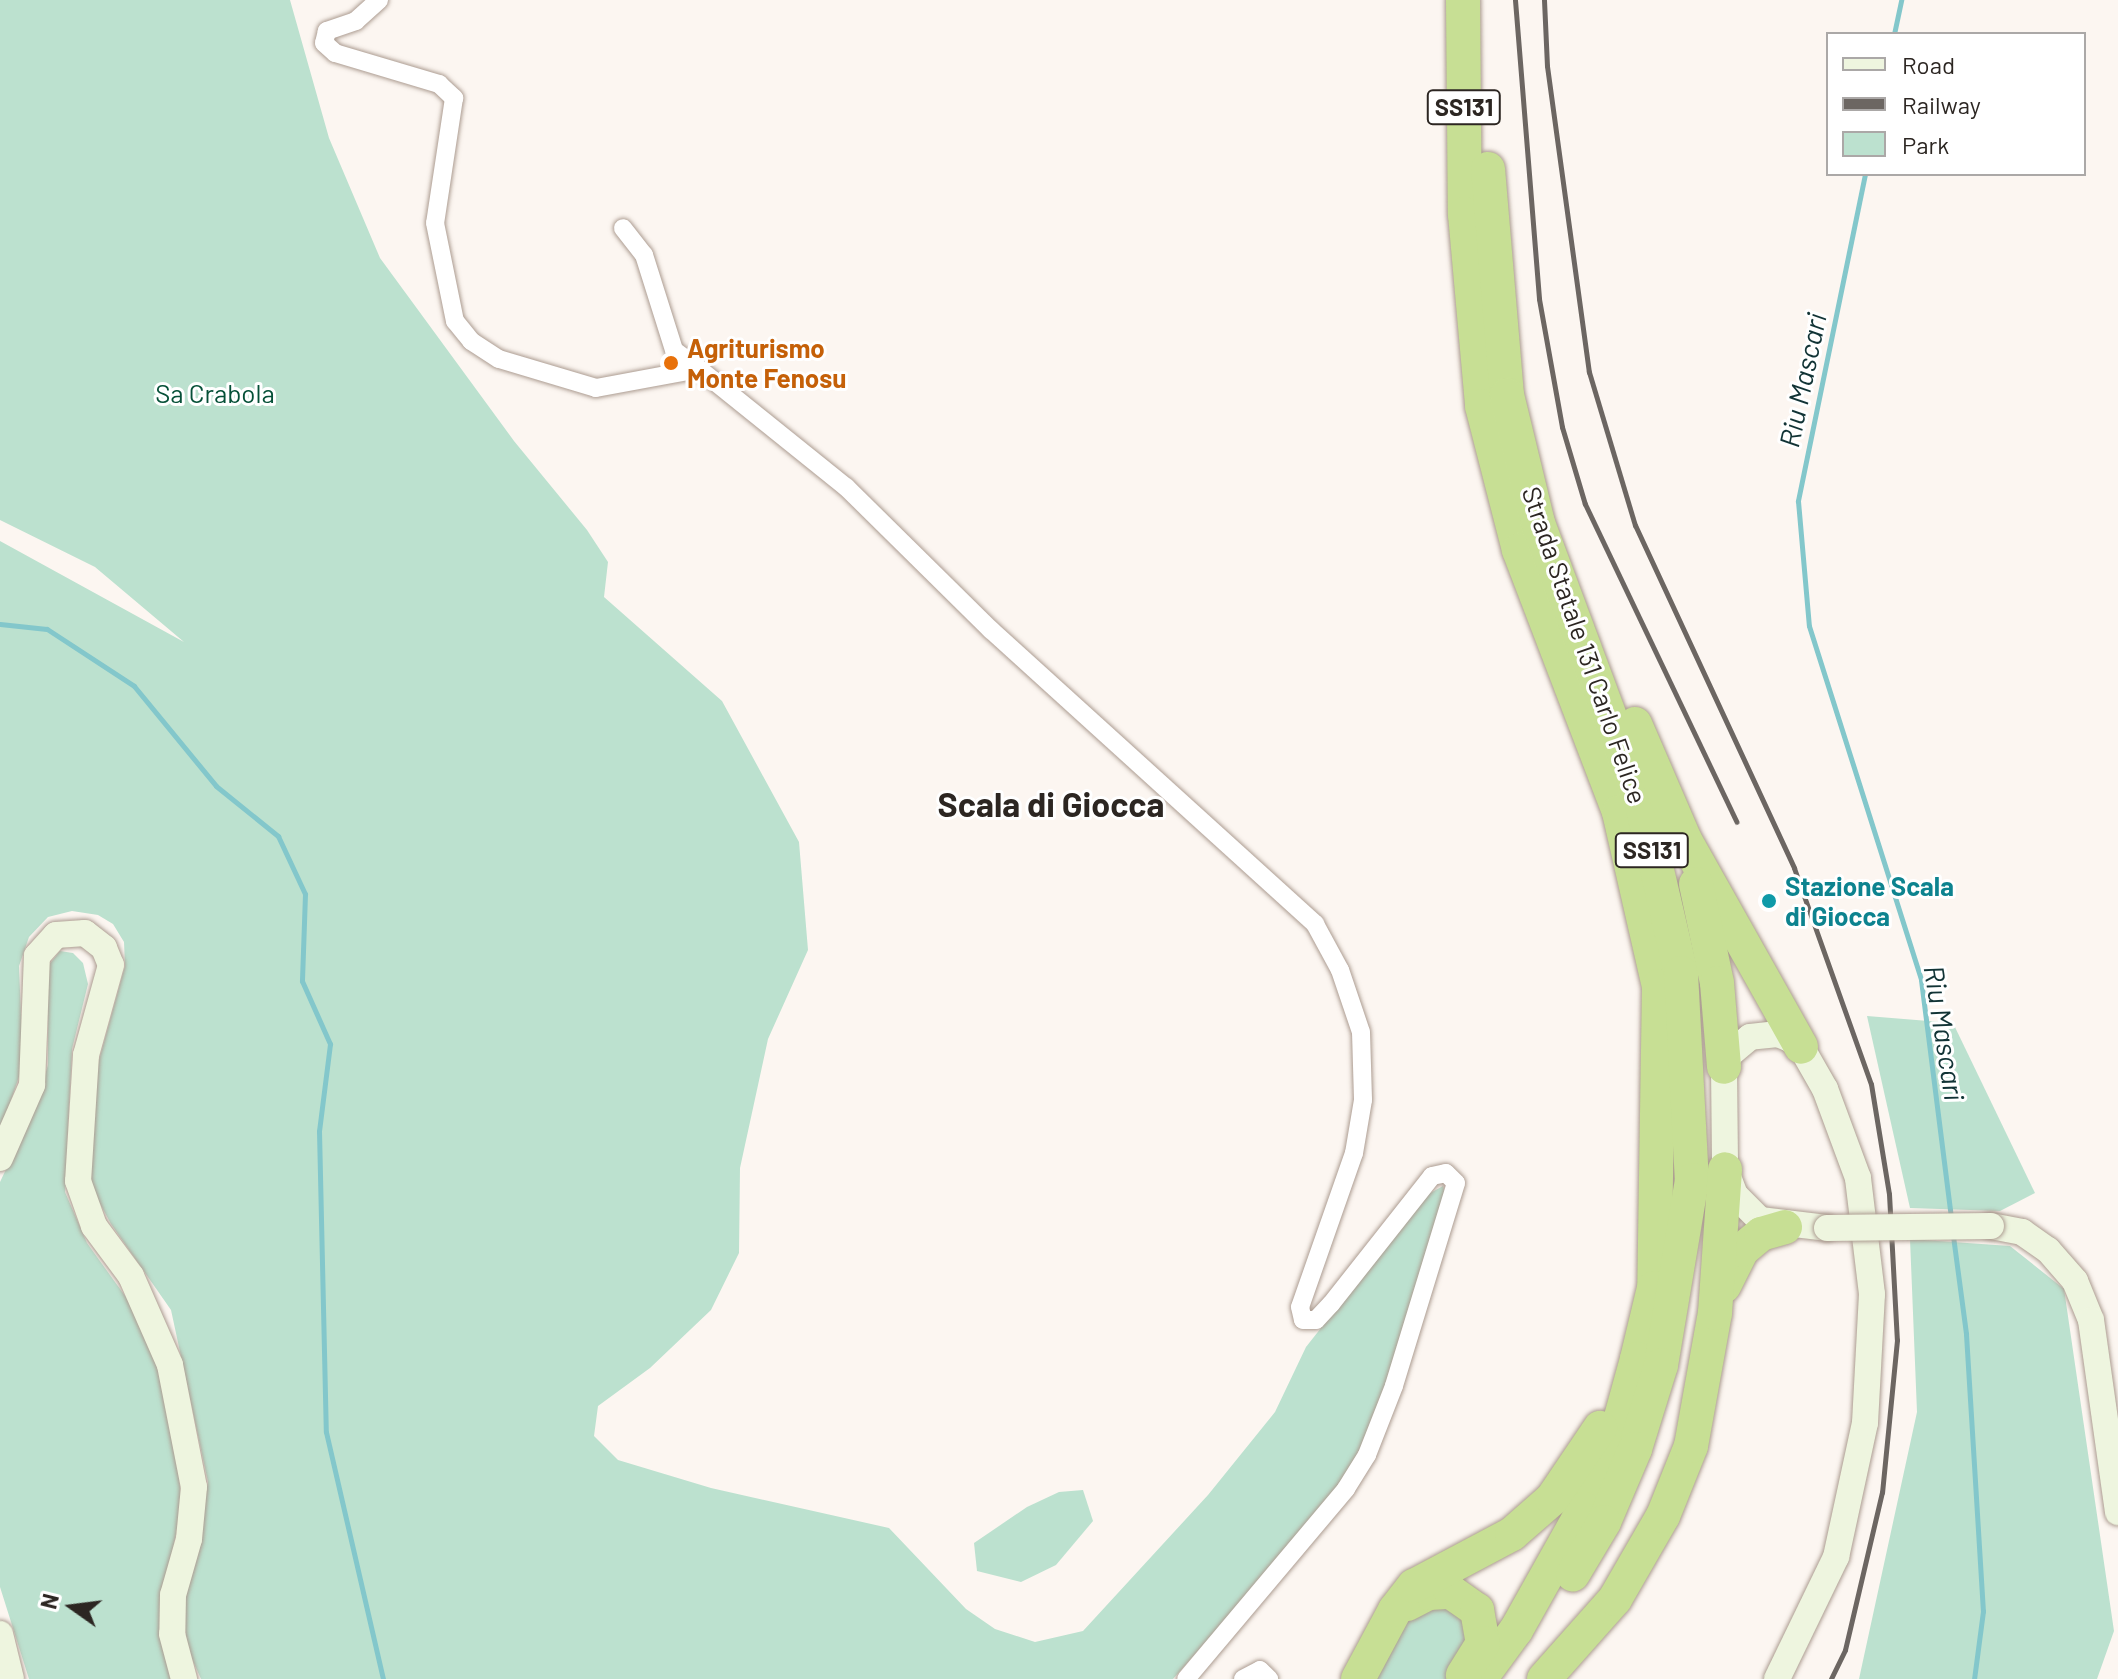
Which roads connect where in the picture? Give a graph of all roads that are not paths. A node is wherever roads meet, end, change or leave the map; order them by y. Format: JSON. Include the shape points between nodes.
{"nodes":[{"id":1,"x":379,"y":0,"type":"edge"},
{"id":2,"x":1463,"y":0,"type":"edge"},
{"id":3,"x":1487,"y":0,"type":"edge"},
{"id":4,"x":623,"y":228,"type":"dead end"},
{"id":5,"x":699,"y":369,"type":"junction"},
{"id":6,"x":1569,"y":609,"type":"junction"},
{"id":7,"x":1685,"y":840,"type":"junction"},
{"id":8,"x":1801,"y":1047,"type":"junction"},
{"id":9,"x":1724,"y":1067,"type":"junction"},
{"id":10,"x":0,"y":1158,"type":"edge"},
{"id":11,"x":1725,"y":1169,"type":"junction"},
{"id":12,"x":1785,"y":1227,"type":"junction"},
{"id":13,"x":1654,"y":1288,"type":"junction"},
{"id":14,"x":1715,"y":1313,"type":"junction"},
{"id":15,"x":2118,"y":1512,"type":"edge"},
{"id":16,"x":1395,"y":1610,"type":"junction"},
{"id":17,"x":0,"y":1634,"type":"edge"},
{"id":18,"x":11,"y":1679,"type":"edge"},
{"id":19,"x":184,"y":1679,"type":"edge"},
{"id":20,"x":1186,"y":1679,"type":"edge"},
{"id":21,"x":1243,"y":1679,"type":"edge"},
{"id":22,"x":1269,"y":1679,"type":"edge"},
{"id":23,"x":1358,"y":1679,"type":"edge"},
{"id":24,"x":1460,"y":1679,"type":"edge"},
{"id":25,"x":1480,"y":1679,"type":"edge"},
{"id":26,"x":1506,"y":1679,"type":"edge"},
{"id":27,"x":1544,"y":1679,"type":"edge"},
{"id":28,"x":1777,"y":1679,"type":"edge"}],
"edges":[{"from":1,"to":5,"type":"street","via":[[356,21],[327,31],[324,43],[335,53],[439,84],[454,98],[435,223],[455,321],[471,341],[499,359],[596,388]]},
{"from":2,"to":13,"type":"highway","name":"Strada Statale 131 Carlo Felice","number":"SS131","via":[[1465,214],[1482,406],[1519,550],[1619,812],[1659,986]]},
{"from":3,"to":6,"type":"highway","name":"Strada Statale 131 Carlo Felice","number":"SS131","via":[[1488,208],[1507,395],[1538,523]]},
{"from":4,"to":5,"type":"street","via":[[644,255],[674,350]]},
{"from":5,"to":20,"type":"street","via":[[846,487],[991,630],[1315,924],[1340,970],[1361,1032],[1363,1100],[1354,1153],[1300,1307],[1303,1320],[1316,1320],[1331,1304],[1432,1176],[1446,1173],[1456,1183],[1404,1357],[1367,1455],[1346,1489]]},
{"from":6,"to":7,"type":"highway","via":[[1614,675]]},
{"from":6,"to":26,"type":"highway","name":"Strada Statale 131 Carlo Felice","number":"SS131","via":[[1640,797],[1681,973],[1692,1180],[1661,1365],[1635,1449],[1604,1522]]},
{"from":7,"to":8,"type":"highway"},
{"from":7,"to":9,"type":"highway","via":[[1717,983]]},
{"from":8,"to":9,"type":"main road","via":[[1778,1034],[1754,1036],[1739,1044]]},
{"from":8,"to":28,"type":"main road","via":[[1825,1089],[1858,1178],[1872,1294],[1865,1423],[1836,1557]]},
{"from":9,"to":11,"type":"main road"},
{"from":10,"to":19,"type":"main road","via":[[32,1085],[37,956],[56,935],[85,933],[104,948],[111,965],[86,1055],[78,1181],[94,1226],[131,1276],[170,1365],[194,1487],[189,1539],[173,1595],[172,1634]]},
{"from":11,"to":12,"type":"main road","via":[[1745,1209]]},
{"from":11,"to":14,"type":"highway"},
{"from":12,"to":14,"type":"highway","via":[[1761,1234],[1742,1250]]},
{"from":12,"to":15,"type":"main road","bridge":true,"via":[[1991,1226],[2022,1232],[2048,1250],[2075,1281],[2091,1320]]},
{"from":13,"to":16,"type":"highway","via":[[1625,1348],[1599,1431],[1577,1467],[1512,1534],[1434,1572]]},
{"from":13,"to":25,"type":"highway","name":"Strada Statale 131 Carlo Felice","number":"SS131","via":[[1613,1446],[1516,1630]]},
{"from":14,"to":27,"type":"highway","via":[[1691,1446],[1663,1516],[1615,1599]]},
{"from":16,"to":23,"type":"highway"},
{"from":16,"to":24,"type":"highway","via":[[1440,1591],[1471,1603],[1481,1618],[1483,1643]]},
{"from":17,"to":18,"type":"main road"},
{"from":21,"to":22,"type":"street","via":[[1257,1670]]}]}
